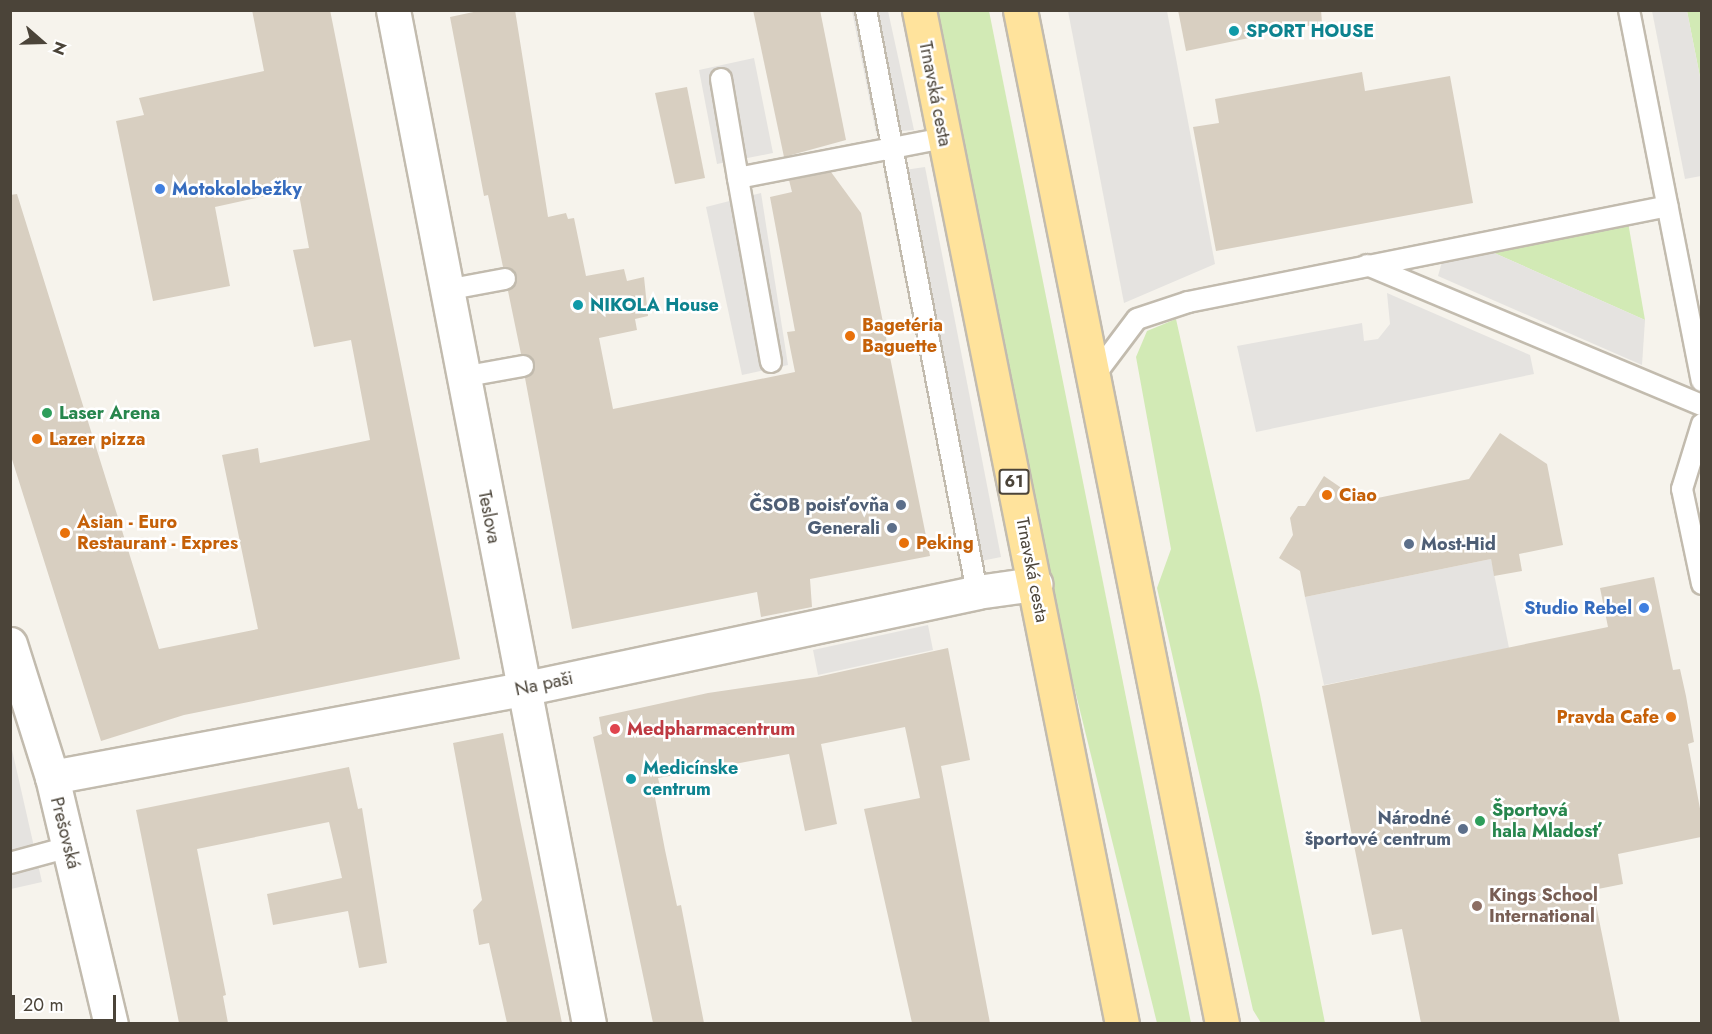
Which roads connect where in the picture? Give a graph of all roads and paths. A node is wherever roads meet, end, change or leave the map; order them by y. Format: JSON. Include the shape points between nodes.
{"nodes":[{"id":1,"x":393,"y":10,"type":"edge"},
{"id":2,"x":866,"y":10,"type":"edge"},
{"id":3,"x":919,"y":10,"type":"edge"},
{"id":4,"x":1020,"y":10,"type":"edge"},
{"id":5,"x":1629,"y":10,"type":"edge"},
{"id":6,"x":721,"y":79,"type":"dead end"},
{"id":7,"x":943,"y":138,"type":"junction"},
{"id":8,"x":892,"y":147,"type":"junction"},
{"id":9,"x":738,"y":178,"type":"junction"},
{"id":10,"x":1667,"y":206,"type":"junction"},
{"id":11,"x":1367,"y":265,"type":"junction"},
{"id":12,"x":505,"y":279,"type":"dead end"},
{"id":13,"x":446,"y":290,"type":"junction"},
{"id":14,"x":771,"y":362,"type":"dead end"},
{"id":15,"x":523,"y":366,"type":"dead end"},
{"id":16,"x":1094,"y":376,"type":"junction"},
{"id":17,"x":462,"y":377,"type":"junction"},
{"id":18,"x":1701,"y":381,"type":"edge"},
{"id":19,"x":1701,"y":405,"type":"edge"},
{"id":20,"x":1701,"y":424,"type":"edge"},
{"id":21,"x":1035,"y":584,"type":"junction"},
{"id":22,"x":1701,"y":584,"type":"edge"},
{"id":23,"x":977,"y":592,"type":"junction"},
{"id":24,"x":13,"y":656,"type":"edge"},
{"id":25,"x":522,"y":689,"type":"junction"},
{"id":26,"x":52,"y":777,"type":"junction"},
{"id":27,"x":69,"y":847,"type":"junction"},
{"id":28,"x":10,"y":862,"type":"edge"},
{"id":29,"x":111,"y":1023,"type":"edge"},
{"id":30,"x":589,"y":1023,"type":"edge"},
{"id":31,"x":1122,"y":1023,"type":"edge"},
{"id":32,"x":1222,"y":1023,"type":"edge"}],
"edges":[{"from":1,"to":13,"type":"street","name":"Teslova"},
{"from":2,"to":8,"type":"lane"},
{"from":3,"to":7,"type":"main road","name":"Trnavská cesta","number":"61"},
{"from":4,"to":16,"type":"main road"},
{"from":5,"to":10,"type":"lane"},
{"from":6,"to":9,"type":"lane"},
{"from":7,"to":8,"type":"lane"},
{"from":7,"to":21,"type":"main road","name":"Trnavská cesta","number":"61"},
{"from":8,"to":9,"type":"lane"},
{"from":8,"to":23,"type":"lane"},
{"from":9,"to":14,"type":"lane"},
{"from":10,"to":11,"type":"lane"},
{"from":10,"to":18,"type":"lane"},
{"from":11,"to":16,"type":"lane","via":[[1188,302],[1137,319]]},
{"from":11,"to":19,"type":"lane"},
{"from":12,"to":13,"type":"lane"},
{"from":13,"to":17,"type":"street","name":"Teslova"},
{"from":15,"to":17,"type":"lane"},
{"from":16,"to":32,"type":"main road"},
{"from":17,"to":25,"type":"street","name":"Teslova"},
{"from":20,"to":22,"type":"lane","via":[[1682,489]]},
{"from":21,"to":23,"type":"street","name":"Na paši"},
{"from":21,"to":31,"type":"main road","name":"Trnavská cesta","number":"61"},
{"from":23,"to":25,"type":"street","name":"Na paši"},
{"from":24,"to":26,"type":"street","name":"Prešovská"},
{"from":25,"to":26,"type":"street","name":"Na paši"},
{"from":25,"to":30,"type":"street","name":"Teslova"},
{"from":26,"to":27,"type":"street","name":"Prešovská"},
{"from":27,"to":28,"type":"lane"},
{"from":27,"to":29,"type":"street","name":"Prešovská"}]}
